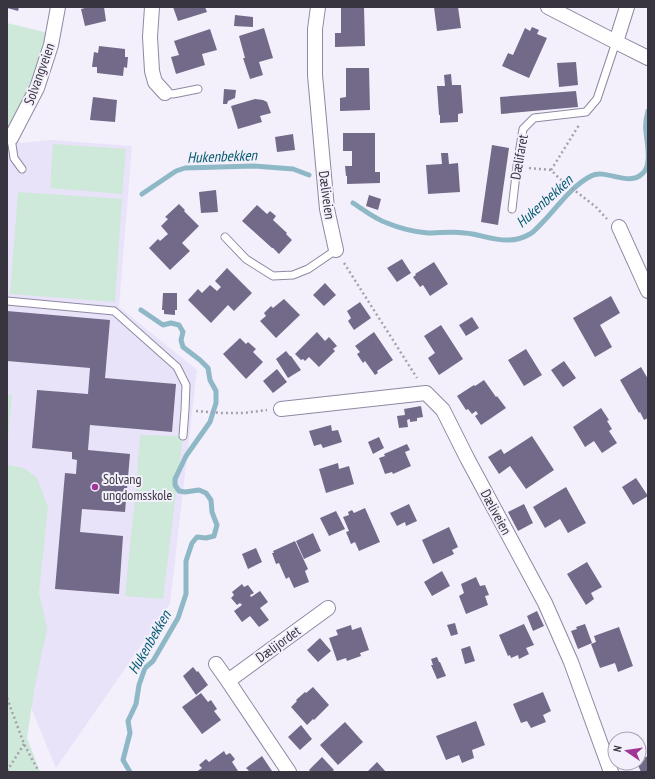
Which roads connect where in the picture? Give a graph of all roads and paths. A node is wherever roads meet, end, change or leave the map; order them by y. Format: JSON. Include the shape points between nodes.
{"nodes":[{"id":1,"x":58,"y":7,"type":"edge"},
{"id":2,"x":152,"y":7,"type":"edge"},
{"id":3,"x":318,"y":7,"type":"edge"},
{"id":4,"x":548,"y":7,"type":"edge"},
{"id":5,"x":627,"y":7,"type":"edge"},
{"id":6,"x":616,"y":42,"type":"junction"},
{"id":7,"x":648,"y":58,"type":"edge"},
{"id":8,"x":198,"y":89,"type":"dead end"},
{"id":9,"x":165,"y":93,"type":"joint"},
{"id":10,"x":586,"y":112,"type":"junction"},
{"id":11,"x":9,"y":140,"type":"edge"},
{"id":12,"x":517,"y":166,"type":"junction"},
{"id":13,"x":22,"y":169,"type":"dead end"},
{"id":14,"x":551,"y":170,"type":"junction"},
{"id":15,"x":512,"y":209,"type":"dead end"},
{"id":16,"x":619,"y":227,"type":"joint"},
{"id":17,"x":225,"y":237,"type":"dead end"},
{"id":18,"x":336,"y":250,"type":"junction"},
{"id":19,"x":648,"y":291,"type":"edge"},
{"id":20,"x":7,"y":301,"type":"edge"},
{"id":21,"x":426,"y":393,"type":"junction"},
{"id":22,"x":281,"y":409,"type":"joint"},
{"id":23,"x":198,"y":411,"type":"dead end"},
{"id":24,"x":183,"y":436,"type":"dead end"},
{"id":25,"x":328,"y":608,"type":"dead end"},
{"id":26,"x":216,"y":664,"type":"dead end"},
{"id":27,"x":228,"y":681,"type":"junction"},
{"id":28,"x":7,"y":698,"type":"edge"},
{"id":29,"x":24,"y":744,"type":"junction"},
{"id":30,"x":7,"y":771,"type":"edge"},
{"id":31,"x":39,"y":772,"type":"edge"},
{"id":32,"x":289,"y":772,"type":"edge"},
{"id":33,"x":611,"y":772,"type":"edge"}],
"edges":[{"from":1,"to":11,"type":"street","name":"Solvangveien","via":[[51,45],[37,88]]},
{"from":2,"to":9,"type":"street","via":[[152,71],[156,82]]},
{"from":3,"to":18,"type":"street","name":"Dæliveien","via":[[315,29],[315,75],[328,208]]},
{"from":4,"to":6,"type":"street"},
{"from":5,"to":6,"type":"street"},
{"from":6,"to":7,"type":"street"},
{"from":6,"to":10,"type":"lane","via":[[597,99]]},
{"from":8,"to":9,"type":"lane"},
{"from":10,"to":12,"type":"lane","name":"Dælifaret","via":[[534,118],[523,130]]},
{"from":10,"to":14,"type":"path"},
{"from":11,"to":13,"type":"lane","via":[[14,158]]},
{"from":12,"to":14,"type":"path"},
{"from":12,"to":15,"type":"lane","name":"Dælifaret"},
{"from":14,"to":16,"type":"path"},
{"from":16,"to":19,"type":"street"},
{"from":17,"to":18,"type":"lane","via":[[246,259],[273,276],[293,275],[308,269]]},
{"from":18,"to":21,"type":"path"},
{"from":20,"to":24,"type":"lane","via":[[114,310],[177,367],[186,385]]},
{"from":21,"to":22,"type":"street"},
{"from":21,"to":33,"type":"street","name":"Dæliveien","via":[[443,410],[545,602],[571,662]]},
{"from":22,"to":23,"type":"path","via":[[243,413]]},
{"from":25,"to":27,"type":"street","name":"Dælijordet"},
{"from":26,"to":27,"type":"street"},
{"from":27,"to":32,"type":"street"},
{"from":28,"to":29,"type":"path"},
{"from":29,"to":30,"type":"path"},
{"from":29,"to":31,"type":"path"}]}
